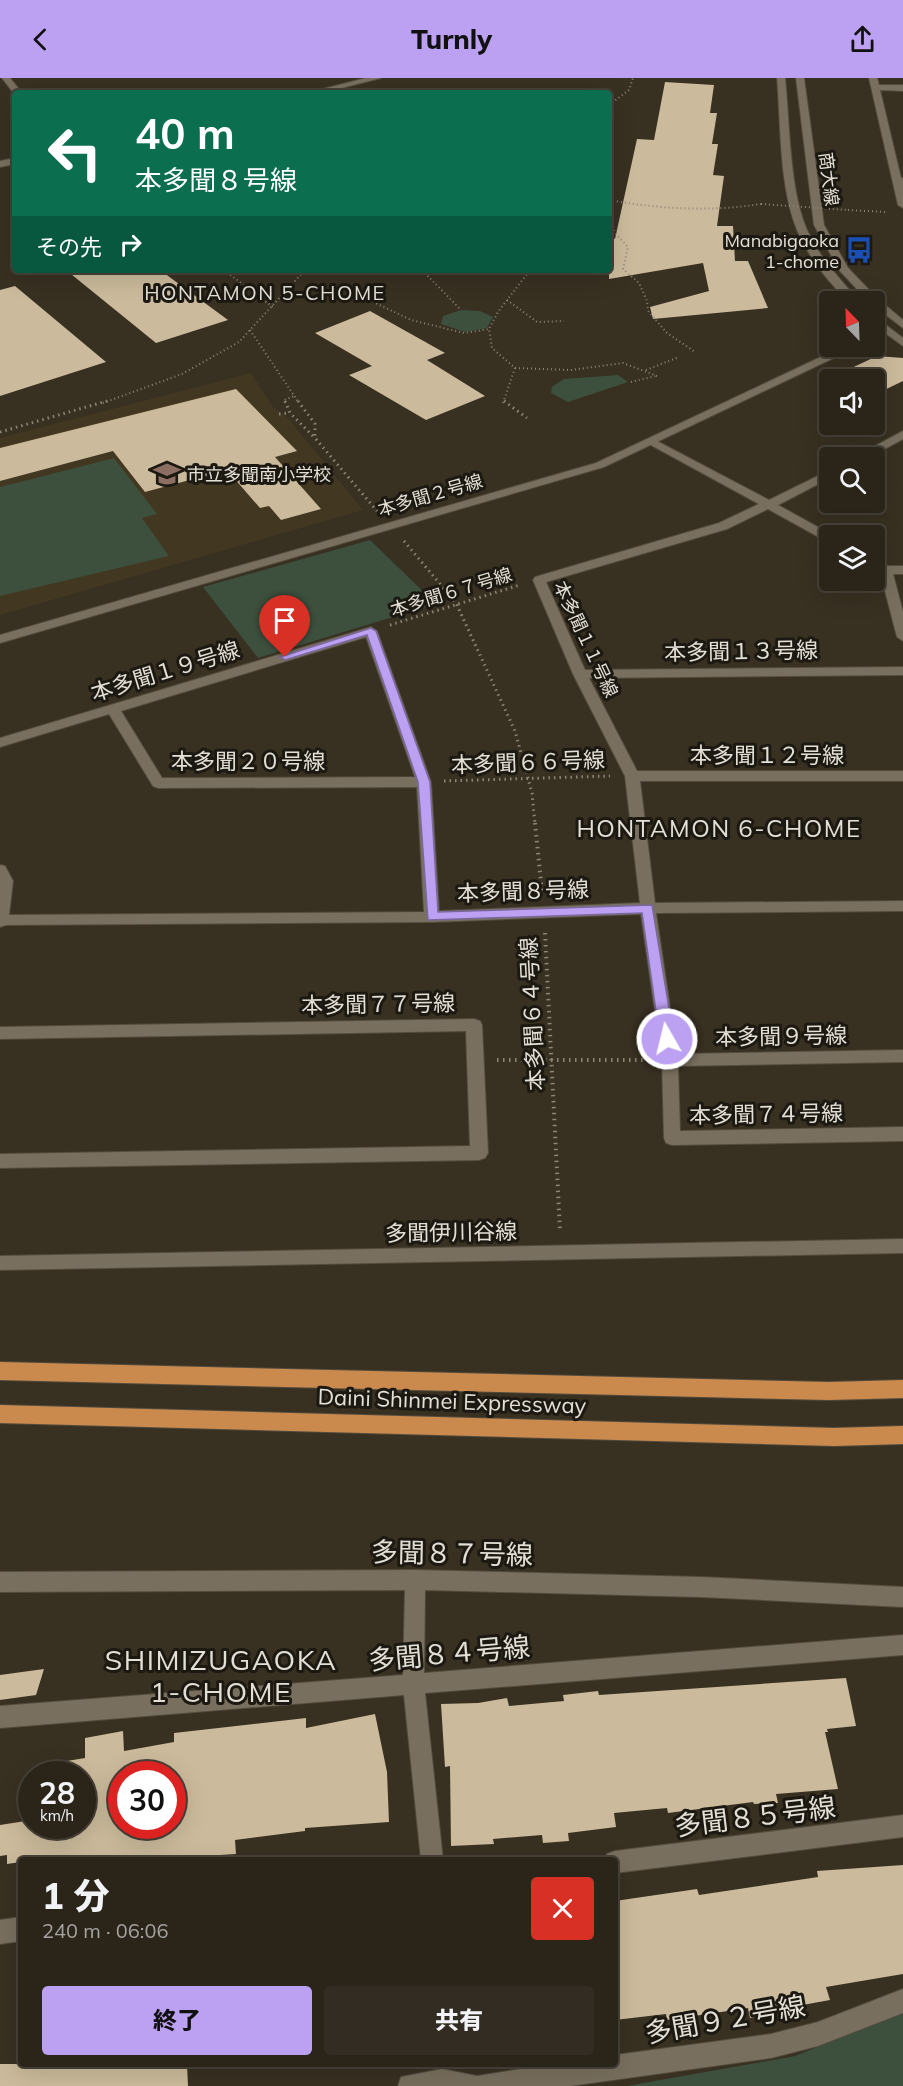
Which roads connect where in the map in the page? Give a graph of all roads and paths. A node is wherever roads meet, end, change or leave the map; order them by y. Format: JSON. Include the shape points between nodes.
{"nodes":[{"id":1,"x":6,"y":78,"type":"edge"},
{"id":2,"x":377,"y":78,"type":"edge"},
{"id":3,"x":633,"y":78,"type":"edge"},
{"id":4,"x":781,"y":78,"type":"edge"},
{"id":5,"x":800,"y":78,"type":"edge"},
{"id":6,"x":874,"y":82,"type":"edge"},
{"id":7,"x":903,"y":88,"type":"edge"},
{"id":8,"x":16,"y":90,"type":"edge"},
{"id":9,"x":324,"y":90,"type":"edge"},
{"id":10,"x":612,"y":103,"type":"edge"},
{"id":11,"x":900,"y":181,"type":"edge"},
{"id":12,"x":612,"y":201,"type":"edge"},
{"id":13,"x":903,"y":204,"type":"edge"},
{"id":14,"x":892,"y":212,"type":"dead end"},
{"id":15,"x":612,"y":226,"type":"edge"},
{"id":16,"x":228,"y":273,"type":"edge"},
{"id":17,"x":302,"y":273,"type":"edge"},
{"id":18,"x":425,"y":273,"type":"edge"},
{"id":19,"x":528,"y":273,"type":"edge"},
{"id":20,"x":843,"y":291,"type":"edge"},
{"id":21,"x":369,"y":300,"type":"dead end"},
{"id":22,"x":507,"y":300,"type":"junction"},
{"id":23,"x":273,"y":307,"type":"junction"},
{"id":24,"x":461,"y":310,"type":"dead end"},
{"id":25,"x":564,"y":321,"type":"dead end"},
{"id":26,"x":903,"y":325,"type":"edge"},
{"id":27,"x":885,"y":328,"type":"edge"},
{"id":28,"x":489,"y":329,"type":"junction"},
{"id":29,"x":250,"y":330,"type":"junction"},
{"id":30,"x":888,"y":331,"type":"junction"},
{"id":31,"x":885,"y":332,"type":"edge"},
{"id":32,"x":903,"y":344,"type":"edge"},
{"id":33,"x":695,"y":352,"type":"dead end"},
{"id":34,"x":678,"y":357,"type":"dead end"},
{"id":35,"x":831,"y":357,"type":"edge"},
{"id":36,"x":515,"y":368,"type":"junction"},
{"id":37,"x":646,"y":370,"type":"junction"},
{"id":38,"x":632,"y":382,"type":"dead end"},
{"id":39,"x":294,"y":396,"type":"junction"},
{"id":40,"x":290,"y":413,"type":"junction"},
{"id":41,"x":279,"y":414,"type":"dead end"},
{"id":42,"x":527,"y":418,"type":"dead end"},
{"id":43,"x":0,"y":432,"type":"edge"},
{"id":44,"x":903,"y":434,"type":"edge"},
{"id":45,"x":315,"y":438,"type":"junction"},
{"id":46,"x":653,"y":442,"type":"junction"},
{"id":47,"x":879,"y":447,"type":"edge"},
{"id":48,"x":819,"y":479,"type":"edge"},
{"id":49,"x":770,"y":504,"type":"junction"},
{"id":50,"x":390,"y":525,"type":"junction"},
{"id":51,"x":819,"y":532,"type":"edge"},
{"id":52,"x":885,"y":568,"type":"edge"},
{"id":53,"x":903,"y":570,"type":"edge"},
{"id":54,"x":538,"y":580,"type":"junction"},
{"id":55,"x":885,"y":582,"type":"edge"},
{"id":56,"x":456,"y":603,"type":"junction"},
{"id":57,"x":371,"y":631,"type":"junction"},
{"id":58,"x":903,"y":637,"type":"edge"},
{"id":59,"x":0,"y":639,"type":"edge"},
{"id":60,"x":903,"y":671,"type":"edge"},
{"id":61,"x":580,"y":674,"type":"junction"},
{"id":62,"x":113,"y":709,"type":"junction"},
{"id":63,"x":0,"y":743,"type":"edge"},
{"id":64,"x":632,"y":776,"type":"junction"},
{"id":65,"x":903,"y":776,"type":"edge"},
{"id":66,"x":527,"y":778,"type":"junction"},
{"id":67,"x":424,"y":782,"type":"junction"},
{"id":68,"x":0,"y":870,"type":"edge"},
{"id":69,"x":903,"y":906,"type":"edge"},
{"id":70,"x":648,"y":908,"type":"junction"},
{"id":71,"x":544,"y":912,"type":"junction"},
{"id":72,"x":432,"y":917,"type":"junction"},
{"id":73,"x":0,"y":921,"type":"edge"},
{"id":74,"x":0,"y":1033,"type":"edge"},
{"id":75,"x":903,"y":1056,"type":"edge"},
{"id":76,"x":475,"y":1059,"type":"junction"},
{"id":77,"x":670,"y":1060,"type":"junction"},
{"id":78,"x":551,"y":1061,"type":"junction"},
{"id":79,"x":903,"y":1134,"type":"edge"},
{"id":80,"x":0,"y":1161,"type":"edge"},
{"id":81,"x":903,"y":1246,"type":"edge"},
{"id":82,"x":561,"y":1252,"type":"junction"},
{"id":83,"x":0,"y":1263,"type":"edge"},
{"id":84,"x":0,"y":1371,"type":"edge"},
{"id":85,"x":903,"y":1389,"type":"edge"},
{"id":86,"x":0,"y":1414,"type":"edge"},
{"id":87,"x":903,"y":1435,"type":"edge"},
{"id":88,"x":415,"y":1580,"type":"junction"},
{"id":89,"x":0,"y":1582,"type":"edge"},
{"id":90,"x":903,"y":1597,"type":"edge"},
{"id":91,"x":903,"y":1645,"type":"edge"},
{"id":92,"x":413,"y":1684,"type":"junction"},
{"id":93,"x":0,"y":1718,"type":"edge"},
{"id":94,"x":903,"y":1826,"type":"edge"},
{"id":95,"x":432,"y":1857,"type":"edge"},
{"id":96,"x":618,"y":1862,"type":"edge"},
{"id":97,"x":18,"y":1929,"type":"edge"},
{"id":98,"x":0,"y":1932,"type":"edge"},
{"id":99,"x":903,"y":2001,"type":"edge"},
{"id":100,"x":442,"y":2072,"type":"edge"},
{"id":101,"x":410,"y":2086,"type":"edge"},
{"id":102,"x":472,"y":2086,"type":"edge"},
{"id":103,"x":482,"y":2086,"type":"edge"}],
"edges":[{"from":1,"to":8,"type":"street"},
{"from":2,"to":9,"type":"street"},
{"from":3,"to":10,"type":"path","via":[[629,90]]},
{"from":4,"to":20,"type":"street","name":"商大線","via":[[793,188],[802,229]]},
{"from":5,"to":26,"type":"street","name":"商大線","via":[[819,225],[844,269]]},
{"from":6,"to":7,"type":"street"},
{"from":6,"to":11,"type":"street"},
{"from":11,"to":13,"type":"street"},
{"from":12,"to":14,"type":"path","bridge":true,"via":[[733,209],[761,204]]},
{"from":15,"to":33,"type":"path","via":[[628,247],[623,269],[639,283],[648,311],[667,333]]},
{"from":16,"to":23,"type":"path"},
{"from":17,"to":23,"type":"path"},
{"from":18,"to":24,"type":"path"},
{"from":19,"to":22,"type":"path"},
{"from":21,"to":28,"type":"path","via":[[411,320],[464,333]]},
{"from":22,"to":25,"type":"path","via":[[537,322]]},
{"from":22,"to":28,"type":"path"},
{"from":23,"to":29,"type":"path"},
{"from":26,"to":30,"type":"street"},
{"from":27,"to":30,"type":"street"},
{"from":28,"to":36,"type":"path","via":[[492,348]]},
{"from":29,"to":39,"type":"path"},
{"from":29,"to":43,"type":"path","via":[[239,342],[182,374],[86,409]]},
{"from":30,"to":31,"type":"street"},
{"from":30,"to":32,"type":"street"},
{"from":34,"to":37,"type":"path"},
{"from":35,"to":46,"type":"street","name":"本多聞２号線"},
{"from":36,"to":37,"type":"path","via":[[571,370],[623,363]]},
{"from":36,"to":42,"type":"path","via":[[503,403]]},
{"from":37,"to":38,"type":"path","via":[[657,376]]},
{"from":39,"to":40,"type":"path","via":[[284,400]]},
{"from":39,"to":45,"type":"path","via":[[315,424]]},
{"from":40,"to":41,"type":"path"},
{"from":40,"to":45,"type":"path","name":"本多聞６４号線"},
{"from":44,"to":47,"type":"street"},
{"from":45,"to":50,"type":"path","name":"本多聞６４号線"},
{"from":46,"to":49,"type":"street"},
{"from":46,"to":50,"type":"street","name":"本多聞２号線","via":[[600,465]]},
{"from":48,"to":49,"type":"street","name":"本多聞１１号線"},
{"from":49,"to":51,"type":"street"},
{"from":49,"to":54,"type":"street","name":"本多聞１１号線","via":[[723,526]]},
{"from":50,"to":56,"type":"path","name":"本多聞６４号線"},
{"from":50,"to":59,"type":"street","name":"本多聞２号線"},
{"from":52,"to":53,"type":"street"},
{"from":54,"to":56,"type":"path","name":"本多聞６７号線"},
{"from":54,"to":61,"type":"street","name":"本多聞１１号線"},
{"from":55,"to":58,"type":"street"},
{"from":56,"to":57,"type":"path","name":"本多聞６７号線"},
{"from":56,"to":66,"type":"path","name":"本多聞６４号線","via":[[515,732]]},
{"from":57,"to":62,"type":"street","name":"本多聞１９号線"},
{"from":57,"to":67,"type":"street"},
{"from":60,"to":61,"type":"street","name":"本多聞１３号線"},
{"from":61,"to":64,"type":"street","name":"本多聞１１号線"},
{"from":62,"to":63,"type":"street","name":"本多聞１９号線"},
{"from":62,"to":67,"type":"street","name":"本多聞２０号線","via":[[158,783]]},
{"from":64,"to":65,"type":"street","name":"本多聞１２号線"},
{"from":64,"to":66,"type":"path","name":"本多聞６６号線"},
{"from":64,"to":70,"type":"street","name":"本多聞１１号線"},
{"from":66,"to":67,"type":"path","name":"本多聞６６号線"},
{"from":66,"to":71,"type":"path","name":"本多聞６４号線"},
{"from":67,"to":72,"type":"street"},
{"from":68,"to":73,"type":"street","via":[[6,881]]},
{"from":69,"to":70,"type":"street","name":"本多聞８号線"},
{"from":70,"to":71,"type":"street","name":"本多聞８号線"},
{"from":70,"to":77,"type":"street"},
{"from":71,"to":72,"type":"street","name":"本多聞８号線"},
{"from":71,"to":78,"type":"path","name":"本多聞６４号線"},
{"from":72,"to":73,"type":"street","name":"本多聞８号線"},
{"from":74,"to":76,"type":"street","name":"本多聞７７号線","via":[[474,1025]]},
{"from":75,"to":77,"type":"street","name":"本多聞９号線"},
{"from":76,"to":78,"type":"path"},
{"from":76,"to":80,"type":"street","name":"本多聞７７号線","via":[[479,1153]]},
{"from":77,"to":78,"type":"path"},
{"from":77,"to":79,"type":"street","name":"本多聞７４号線","via":[[672,1138]]},
{"from":78,"to":82,"type":"path","name":"本多聞６４号線"},
{"from":81,"to":82,"type":"street","name":"多聞伊川谷線"},
{"from":82,"to":83,"type":"street","name":"多聞伊川谷線"},
{"from":84,"to":85,"type":"highway","name":"Daini Shinmei Expressway","via":[[830,1391]]},
{"from":86,"to":87,"type":"highway","name":"Daini Shinmei Expressway","via":[[787,1436]]},
{"from":88,"to":89,"type":"street","name":"多聞８７号線"},
{"from":88,"to":90,"type":"street","name":"多聞８７号線"},
{"from":88,"to":92,"type":"street"},
{"from":91,"to":92,"type":"street","name":"多聞８４号線"},
{"from":92,"to":93,"type":"street","name":"多聞８４号線"},
{"from":92,"to":95,"type":"street"},
{"from":94,"to":96,"type":"street","name":"多聞８５号線"},
{"from":97,"to":98,"type":"street"},
{"from":99,"to":103,"type":"street","name":"多聞９２号線","via":[[818,2034],[771,2046]]},
{"from":100,"to":101,"type":"street"},
{"from":100,"to":102,"type":"street"}]}
